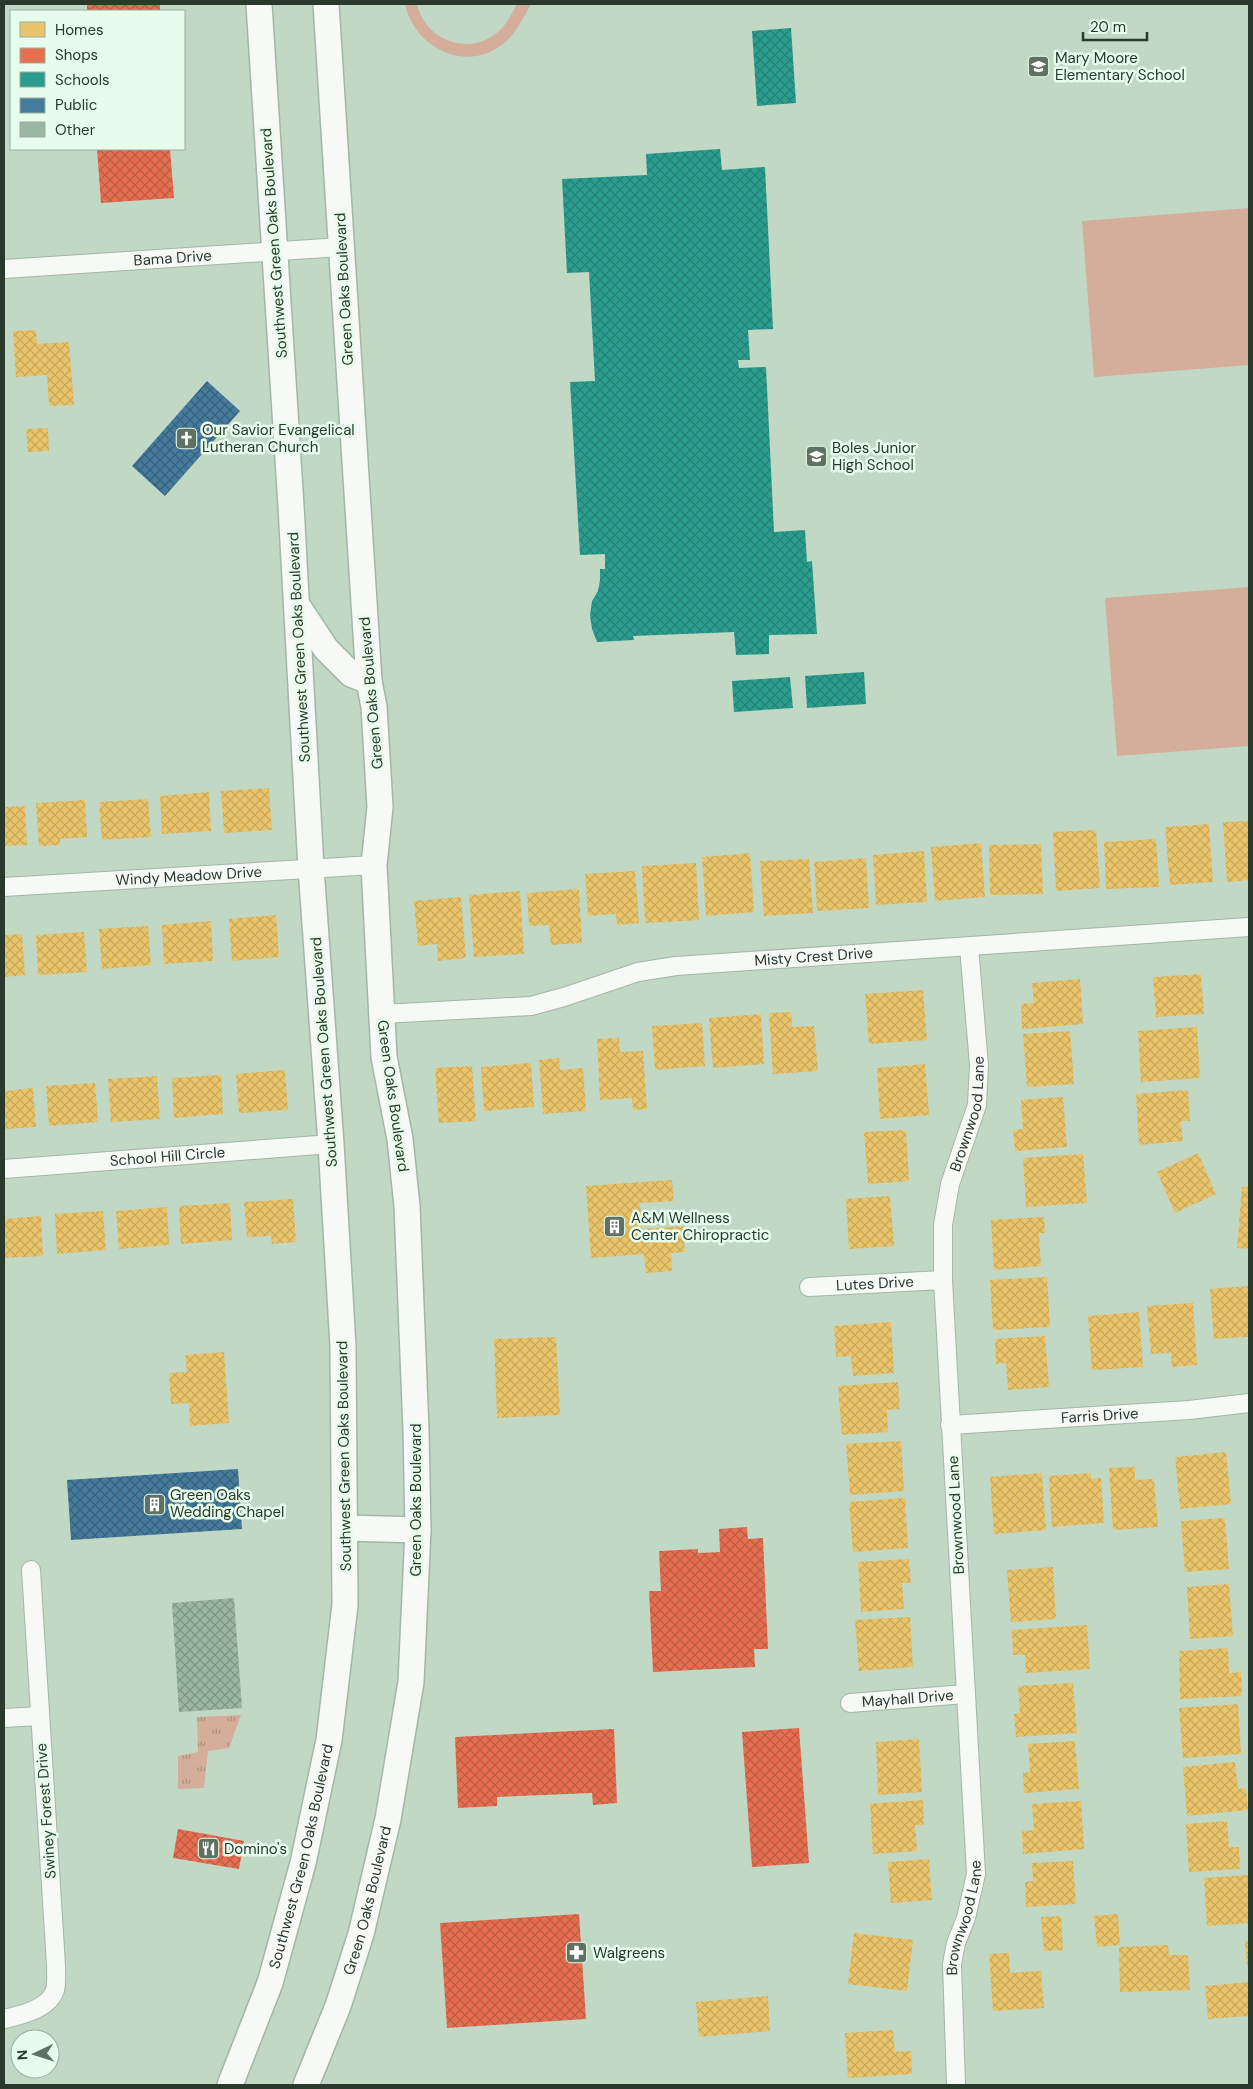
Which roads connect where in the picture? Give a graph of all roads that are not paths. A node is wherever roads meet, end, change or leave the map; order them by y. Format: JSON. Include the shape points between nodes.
{"nodes":[{"id":1,"x":259,"y":4,"type":"edge"},
{"id":2,"x":326,"y":4,"type":"edge"},
{"id":3,"x":341,"y":247,"type":"junction"},
{"id":4,"x":274,"y":252,"type":"junction"},
{"id":5,"x":4,"y":268,"type":"edge"},
{"id":6,"x":297,"y":605,"type":"junction"},
{"id":7,"x":369,"y":681,"type":"junction"},
{"id":8,"x":374,"y":865,"type":"junction"},
{"id":9,"x":312,"y":868,"type":"junction"},
{"id":10,"x":4,"y":887,"type":"edge"},
{"id":11,"x":1249,"y":927,"type":"edge"},
{"id":12,"x":969,"y":946,"type":"junction"},
{"id":13,"x":382,"y":1014,"type":"junction"},
{"id":14,"x":331,"y":1144,"type":"junction"},
{"id":15,"x":4,"y":1169,"type":"edge"},
{"id":16,"x":943,"y":1280,"type":"junction"},
{"id":17,"x":809,"y":1287,"type":"dead end"},
{"id":18,"x":1249,"y":1402,"type":"edge"},
{"id":19,"x":950,"y":1425,"type":"junction"},
{"id":20,"x":346,"y":1528,"type":"junction"},
{"id":21,"x":418,"y":1530,"type":"junction"},
{"id":22,"x":31,"y":1570,"type":"dead end"},
{"id":23,"x":966,"y":1694,"type":"junction"},
{"id":24,"x":850,"y":1703,"type":"dead end"},
{"id":25,"x":40,"y":1716,"type":"junction"},
{"id":26,"x":4,"y":1718,"type":"edge"},
{"id":27,"x":4,"y":2019,"type":"edge"},
{"id":28,"x":325,"y":2037,"type":"junction"},
{"id":29,"x":230,"y":2085,"type":"edge"},
{"id":30,"x":306,"y":2085,"type":"edge"},
{"id":31,"x":320,"y":2085,"type":"edge"},
{"id":32,"x":956,"y":2085,"type":"edge"}],
"edges":[{"from":1,"to":4,"type":"main road","name":"Southwest Green Oaks Boulevard"},
{"from":2,"to":3,"type":"main road","name":"Green Oaks Boulevard"},
{"from":3,"to":4,"type":"street","name":"Bama Drive"},
{"from":3,"to":7,"type":"main road","name":"Green Oaks Boulevard"},
{"from":4,"to":5,"type":"street","name":"Bama Drive"},
{"from":4,"to":6,"type":"main road","name":"Southwest Green Oaks Boulevard"},
{"from":6,"to":7,"type":"main road","via":[[326,649],[351,674]]},
{"from":6,"to":9,"type":"main road","name":"Southwest Green Oaks Boulevard"},
{"from":7,"to":8,"type":"main road","name":"Green Oaks Boulevard","via":[[374,707],[380,807]]},
{"from":8,"to":9,"type":"street","name":"Windy Meadow Drive"},
{"from":8,"to":13,"type":"main road","name":"Green Oaks Boulevard"},
{"from":9,"to":10,"type":"street","name":"Windy Meadow Drive"},
{"from":9,"to":14,"type":"main road","name":"Southwest Green Oaks Boulevard"},
{"from":11,"to":12,"type":"street","name":"Misty Crest Drive"},
{"from":12,"to":13,"type":"street","name":"Misty Crest Drive","via":[[676,966],[638,972],[530,1006]]},
{"from":12,"to":16,"type":"street","name":"Brownwood Lane","via":[[979,1065],[976,1105],[950,1184],[943,1226]]},
{"from":13,"to":21,"type":"main road","name":"Green Oaks Boulevard","via":[[384,1057],[400,1139],[406,1206]]},
{"from":14,"to":15,"type":"street","name":"School Hill Circle"},
{"from":14,"to":20,"type":"main road","name":"Southwest Green Oaks Boulevard","via":[[343,1346]]},
{"from":16,"to":17,"type":"street","name":"Lutes Drive"},
{"from":16,"to":19,"type":"street","name":"Brownwood Lane"},
{"from":18,"to":19,"type":"street","name":"Farris Drive","via":[[1189,1410]]},
{"from":19,"to":23,"type":"street","name":"Brownwood Lane"},
{"from":20,"to":21,"type":"main road"},
{"from":20,"to":29,"type":"main road","name":"Southwest Green Oaks Boulevard","via":[[345,1604],[327,1748],[303,1863],[270,1983]]},
{"from":21,"to":28,"type":"main road","name":"Green Oaks Boulevard","via":[[411,1682],[388,1819],[361,1934]]},
{"from":22,"to":25,"type":"street","name":"Swiney Forest Drive"},
{"from":23,"to":24,"type":"street","name":"Mayhall Drive"},
{"from":23,"to":32,"type":"street","name":"Brownwood Lane","via":[[976,1874],[952,1964]]},
{"from":25,"to":26,"type":"street"},
{"from":25,"to":27,"type":"street","name":"Swiney Forest Drive","via":[[55,1990],[47,2002],[34,2010]]},
{"from":28,"to":30,"type":"main road","name":"Green Oaks Boulevard"},
{"from":28,"to":31,"type":"main road","via":[[326,2049],[318,2074]]}]}
